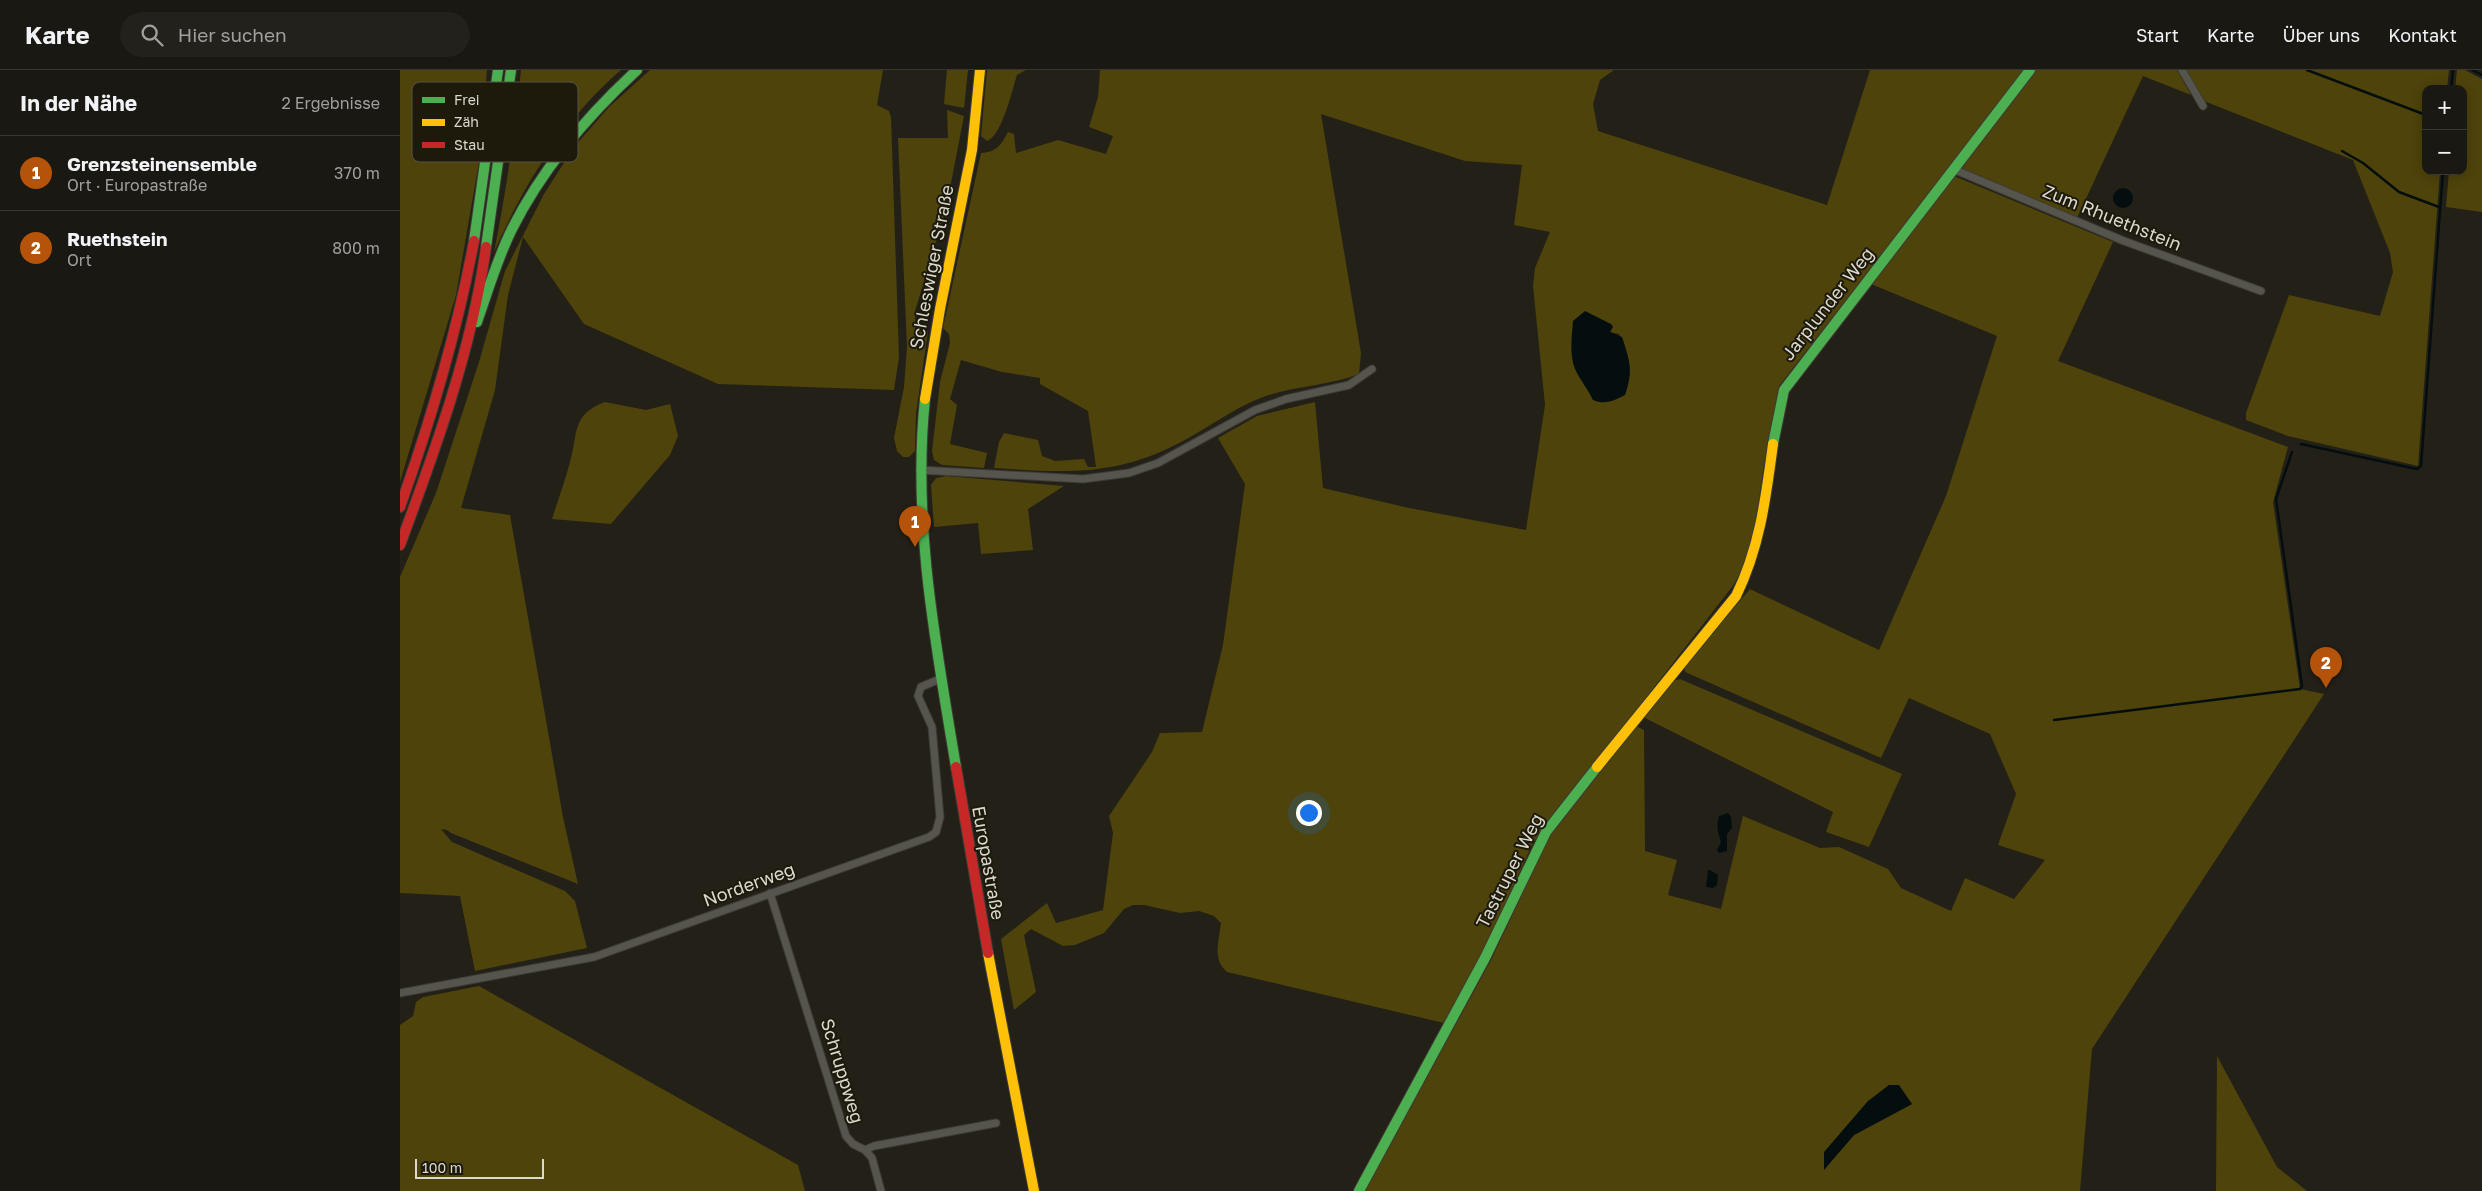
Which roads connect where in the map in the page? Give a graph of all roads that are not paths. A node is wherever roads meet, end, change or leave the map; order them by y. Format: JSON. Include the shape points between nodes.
{"nodes":[{"id":1,"x":637,"y":70,"type":"edge"},
{"id":2,"x":980,"y":70,"type":"edge"},
{"id":3,"x":2030,"y":70,"type":"edge"},
{"id":4,"x":2182,"y":70,"type":"edge"},
{"id":5,"x":2203,"y":106,"type":"dead end"},
{"id":6,"x":578,"y":131,"type":"edge"},
{"id":7,"x":486,"y":162,"type":"edge"},
{"id":8,"x":498,"y":162,"type":"edge"},
{"id":9,"x":553,"y":162,"type":"edge"},
{"id":10,"x":1953,"y":169,"type":"junction"},
{"id":11,"x":2261,"y":291,"type":"dead end"},
{"id":12,"x":462,"y":359,"type":"junction"},
{"id":13,"x":1372,"y":370,"type":"dead end"},
{"id":14,"x":920,"y":470,"type":"junction"},
{"id":15,"x":400,"y":507,"type":"edge"},
{"id":16,"x":923,"y":538,"type":"joint"},
{"id":17,"x":400,"y":546,"type":"edge"},
{"id":18,"x":1736,"y":596,"type":"joint"},
{"id":19,"x":942,"y":678,"type":"junction"},
{"id":20,"x":770,"y":894,"type":"junction"},
{"id":21,"x":400,"y":993,"type":"edge"},
{"id":22,"x":996,"y":1123,"type":"dead end"},
{"id":23,"x":865,"y":1150,"type":"junction"},
{"id":24,"x":881,"y":1191,"type":"edge"},
{"id":25,"x":1034,"y":1191,"type":"edge"},
{"id":26,"x":1359,"y":1191,"type":"edge"}],
"edges":[{"from":1,"to":6,"type":"main road","via":[[612,92]]},
{"from":2,"to":14,"type":"main road","name":"Schleswiger Straße","via":[[972,147],[926,381]]},
{"from":3,"to":10,"type":"main road","name":"Jarplunder Weg"},
{"from":4,"to":5,"type":"street"},
{"from":7,"to":15,"type":"main road","via":[[472,254],[450,355]]},
{"from":8,"to":12,"type":"main road","via":[[485,254]]},
{"from":9,"to":12,"type":"main road","via":[[528,201],[500,256]]},
{"from":10,"to":11,"type":"street","name":"Zum Rhuethstein","via":[[2124,241]]},
{"from":10,"to":18,"type":"main road","name":"Jarplunder Weg","via":[[1784,390],[1761,532],[1747,576]]},
{"from":12,"to":17,"type":"main road","via":[[441,435]]},
{"from":13,"to":14,"type":"street","via":[[1349,385],[1286,399],[1255,410],[1158,463],[1129,473],[1083,479]]},
{"from":14,"to":16,"type":"main road","name":"Schleswiger Straße"},
{"from":16,"to":19,"type":"main road","name":"Europastraße"},
{"from":18,"to":26,"type":"main road","name":"Tastruper Weg","via":[[1562,808],[1546,832],[1485,958]]},
{"from":19,"to":20,"type":"street","name":"Norderweg","via":[[921,687],[918,696],[932,727],[935,748],[940,817],[936,832]]},
{"from":19,"to":25,"type":"main road","name":"Europastraße","via":[[1005,1049]]},
{"from":20,"to":21,"type":"street","name":"Norderweg","via":[[594,957]]},
{"from":20,"to":23,"type":"street","name":"Schruppweg","via":[[846,1136]]},
{"from":22,"to":23,"type":"street"},
{"from":23,"to":24,"type":"street","via":[[872,1158]]}]}
